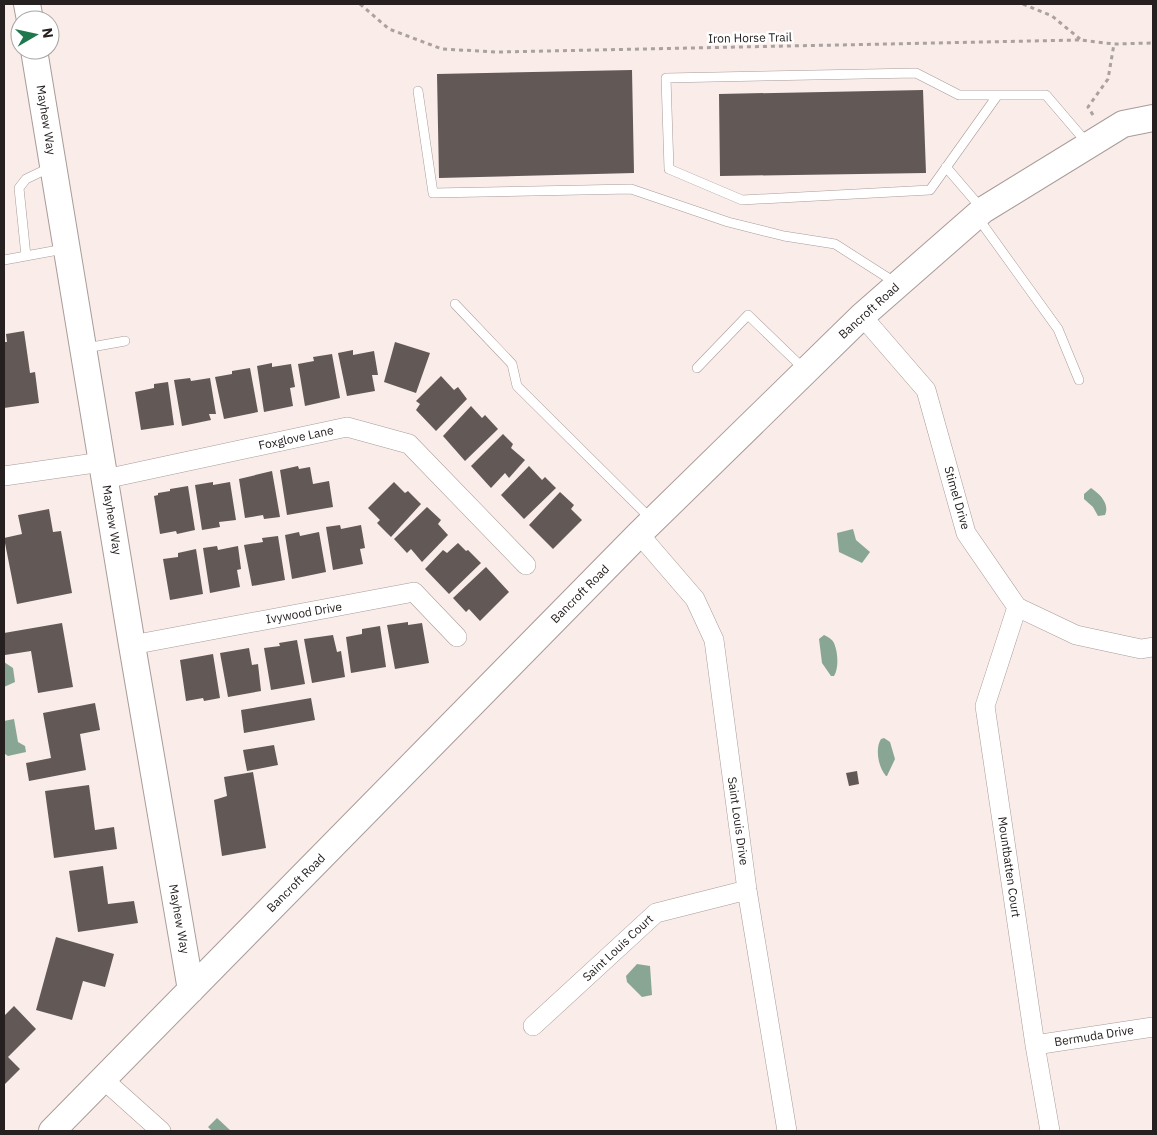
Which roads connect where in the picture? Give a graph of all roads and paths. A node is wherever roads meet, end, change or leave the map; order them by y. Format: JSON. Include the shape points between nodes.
{"nodes":[{"id":1,"x":360,"y":4,"type":"edge"},
{"id":2,"x":1023,"y":4,"type":"edge"},
{"id":3,"x":1080,"y":40,"type":"junction"},
{"id":4,"x":1153,"y":43,"type":"edge"},
{"id":5,"x":1114,"y":44,"type":"junction"},
{"id":6,"x":36,"y":60,"type":"edge"},
{"id":7,"x":418,"y":91,"type":"dead end"},
{"id":8,"x":997,"y":96,"type":"junction"},
{"id":9,"x":1153,"y":118,"type":"edge"},
{"id":10,"x":1098,"y":140,"type":"junction"},
{"id":11,"x":53,"y":166,"type":"junction"},
{"id":12,"x":946,"y":167,"type":"junction"},
{"id":13,"x":980,"y":213,"type":"junction"},
{"id":14,"x":67,"y":249,"type":"junction"},
{"id":15,"x":26,"y":256,"type":"junction"},
{"id":16,"x":4,"y":260,"type":"edge"},
{"id":17,"x":898,"y":284,"type":"junction"},
{"id":18,"x":455,"y":304,"type":"dead end"},
{"id":19,"x":862,"y":316,"type":"junction"},
{"id":20,"x":125,"y":341,"type":"dead end"},
{"id":21,"x":83,"y":348,"type":"junction"},
{"id":22,"x":697,"y":368,"type":"dead end"},
{"id":23,"x":806,"y":371,"type":"junction"},
{"id":24,"x":1079,"y":380,"type":"dead end"},
{"id":25,"x":104,"y":470,"type":"junction"},
{"id":26,"x":4,"y":476,"type":"edge"},
{"id":27,"x":646,"y":528,"type":"junction"},
{"id":28,"x":526,"y":565,"type":"dead end"},
{"id":29,"x":1018,"y":607,"type":"junction"},
{"id":30,"x":457,"y":637,"type":"dead end"},
{"id":31,"x":132,"y":644,"type":"junction"},
{"id":32,"x":1153,"y":647,"type":"edge"},
{"id":33,"x":747,"y":890,"type":"junction"},
{"id":34,"x":191,"y":990,"type":"junction"},
{"id":35,"x":533,"y":1026,"type":"dead end"},
{"id":36,"x":1153,"y":1027,"type":"edge"},
{"id":37,"x":1035,"y":1045,"type":"junction"},
{"id":38,"x":104,"y":1080,"type":"junction"},
{"id":39,"x":52,"y":1131,"type":"edge"},
{"id":40,"x":161,"y":1131,"type":"edge"},
{"id":41,"x":787,"y":1131,"type":"edge"},
{"id":42,"x":1050,"y":1131,"type":"edge"}],
"edges":[{"from":1,"to":3,"type":"path","name":"Iron Horse Trail","via":[[389,29],[451,50],[497,52]]},
{"from":2,"to":3,"type":"path","via":[[1052,16]]},
{"from":3,"to":5,"type":"path","name":"Iron Horse Trail"},
{"from":4,"to":5,"type":"path","name":"Iron Horse Trail"},
{"from":5,"to":10,"type":"path","via":[[1108,79],[1088,107]]},
{"from":6,"to":11,"type":"street","name":"Mayhew Way"},
{"from":7,"to":17,"type":"lane","via":[[433,193],[631,189],[728,222],[835,244]]},
{"from":8,"to":10,"type":"lane","via":[[1046,95]]},
{"from":8,"to":12,"type":"lane"},
{"from":8,"to":12,"type":"lane","via":[[958,95],[916,73],[666,78],[669,169],[742,200],[930,190]]},
{"from":9,"to":10,"type":"street","name":"Bancroft Road","via":[[1123,124]]},
{"from":10,"to":13,"type":"street","name":"Bancroft Road"},
{"from":11,"to":14,"type":"street","name":"Mayhew Way"},
{"from":11,"to":15,"type":"lane","via":[[26,179],[19,188]]},
{"from":12,"to":13,"type":"lane"},
{"from":13,"to":17,"type":"street","name":"Bancroft Road"},
{"from":13,"to":24,"type":"lane","via":[[1058,329]]},
{"from":14,"to":15,"type":"lane"},
{"from":14,"to":21,"type":"street","name":"Mayhew Way"},
{"from":15,"to":16,"type":"lane"},
{"from":17,"to":19,"type":"street","name":"Bancroft Road"},
{"from":18,"to":27,"type":"lane","via":[[512,364],[517,386]]},
{"from":19,"to":23,"type":"street","name":"Bancroft Road"},
{"from":19,"to":29,"type":"street","name":"Stimel Drive","via":[[926,390],[966,533]]},
{"from":20,"to":21,"type":"lane"},
{"from":21,"to":25,"type":"street","name":"Mayhew Way"},
{"from":22,"to":23,"type":"lane","via":[[748,315]]},
{"from":23,"to":27,"type":"street","name":"Bancroft Road"},
{"from":25,"to":26,"type":"street","name":"Foxglove Lane"},
{"from":25,"to":28,"type":"street","name":"Foxglove Lane","via":[[347,427],[409,444]]},
{"from":25,"to":31,"type":"street","name":"Mayhew Way"},
{"from":27,"to":33,"type":"street","name":"Saint Louis Drive","via":[[696,600],[714,640]]},
{"from":27,"to":34,"type":"street","name":"Bancroft Road"},
{"from":29,"to":32,"type":"street","name":"Stimel Drive","via":[[1076,635],[1141,649]]},
{"from":29,"to":37,"type":"street","name":"Mountbatten Court","via":[[985,706]]},
{"from":30,"to":31,"type":"street","name":"Ivywood Drive","via":[[414,592]]},
{"from":31,"to":34,"type":"street","name":"Mayhew Way"},
{"from":33,"to":35,"type":"street","name":"Saint Louis Court","via":[[656,913]]},
{"from":33,"to":41,"type":"street","name":"Saint Louis Drive"},
{"from":34,"to":38,"type":"street","name":"Bancroft Road"},
{"from":36,"to":37,"type":"street","name":"Bermuda Drive"},
{"from":37,"to":42,"type":"street","name":"Mountbatten Court"},
{"from":38,"to":39,"type":"street","name":"Bancroft Road"},
{"from":38,"to":40,"type":"street"}]}
